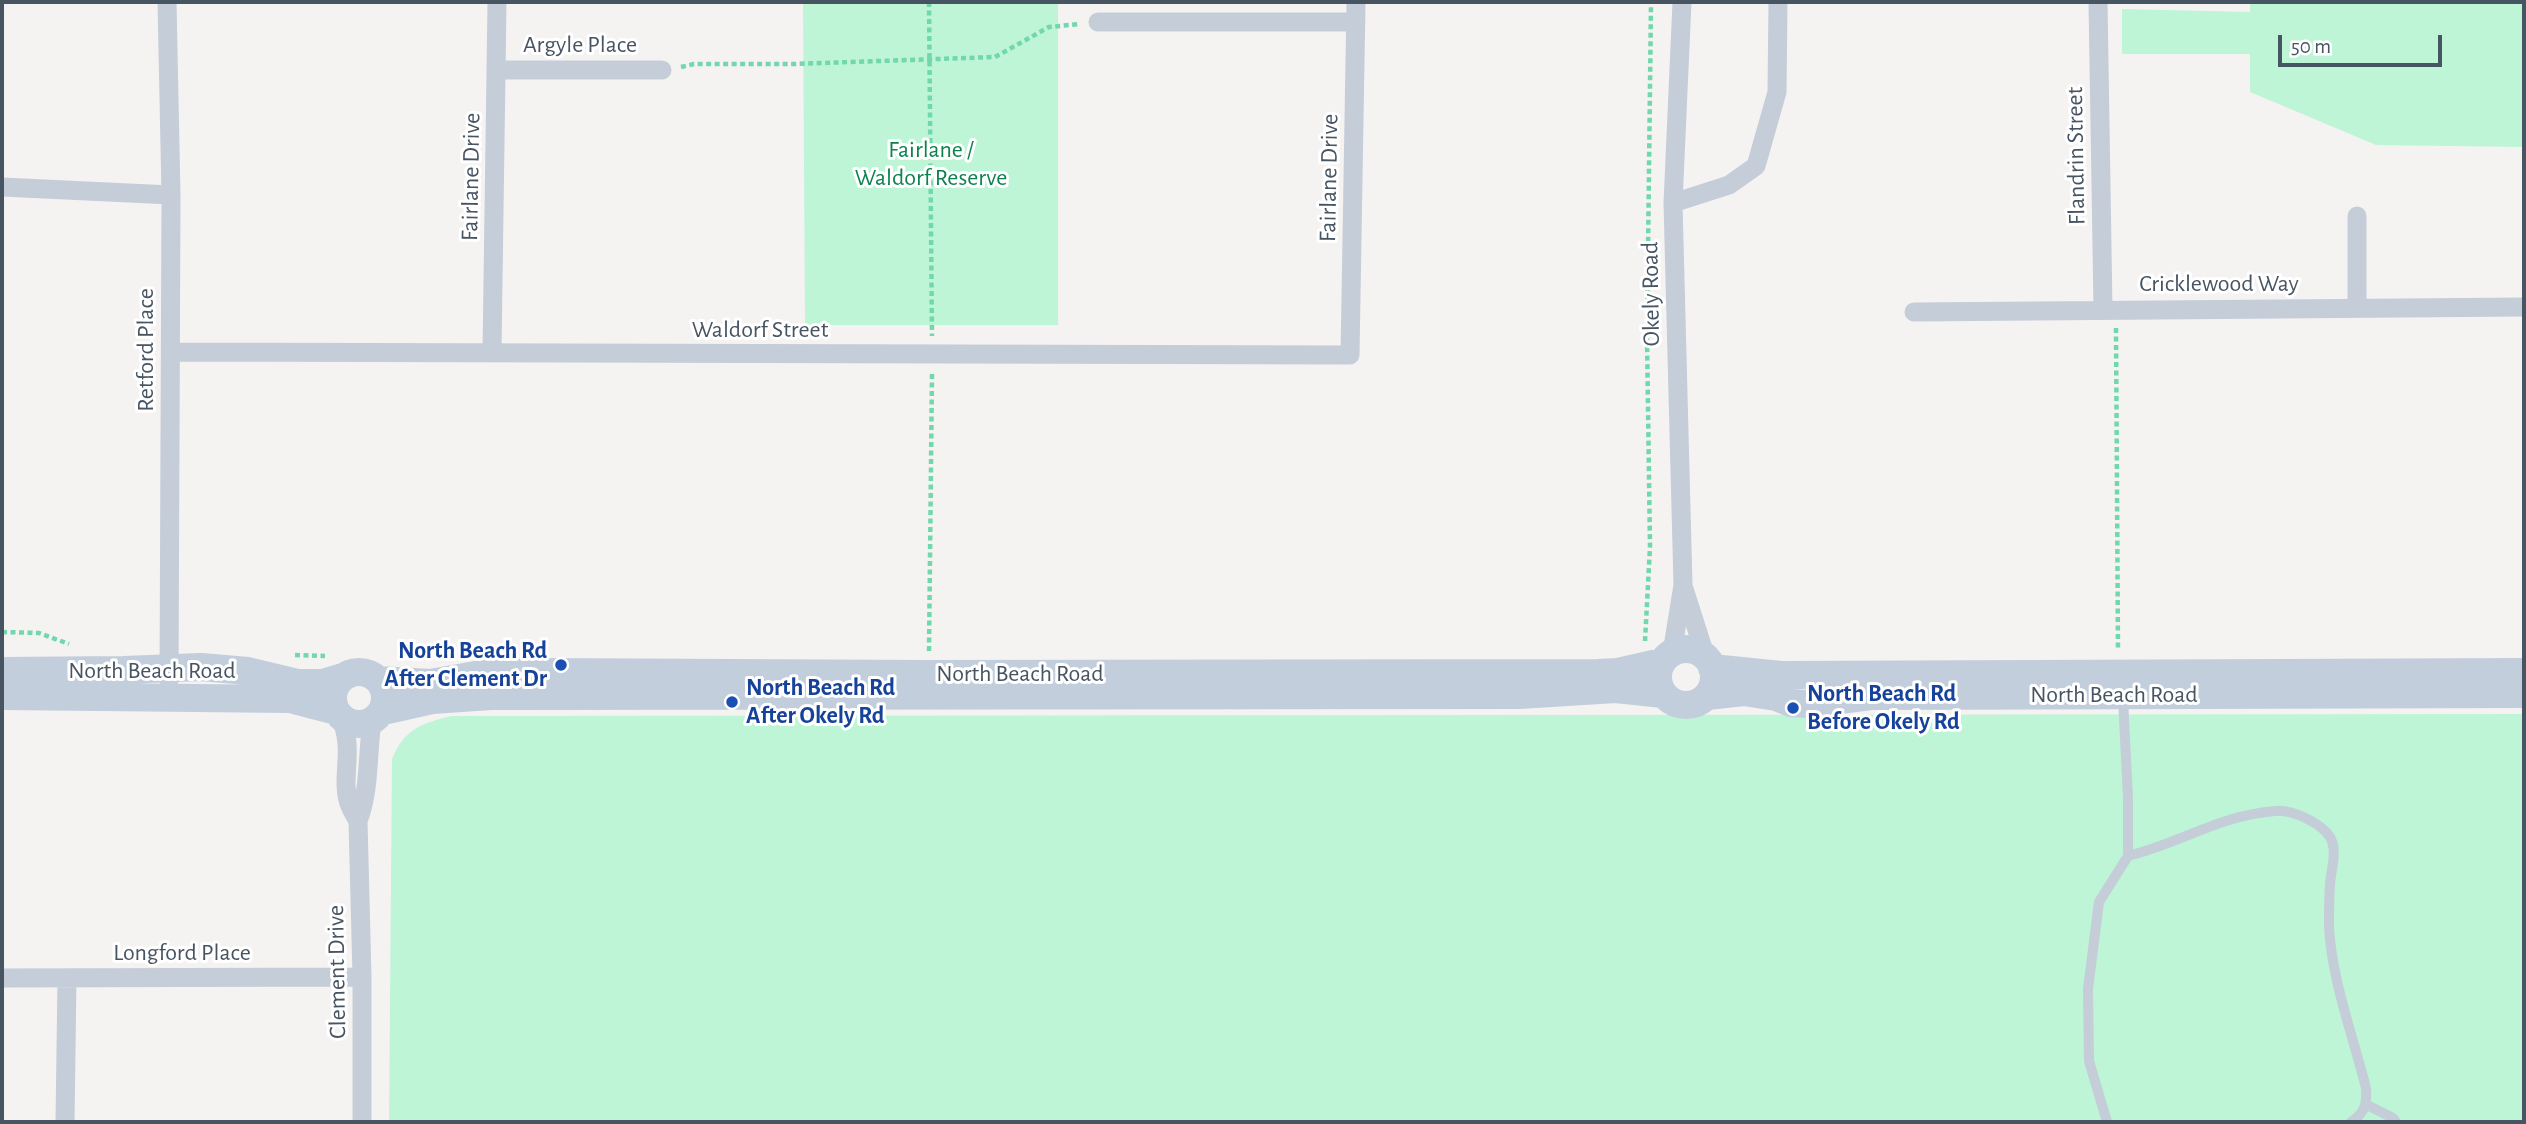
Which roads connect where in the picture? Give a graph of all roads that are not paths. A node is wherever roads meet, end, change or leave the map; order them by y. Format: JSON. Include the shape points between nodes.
{"nodes":[{"id":1,"x":167,"y":2,"type":"edge"},
{"id":2,"x":497,"y":2,"type":"edge"},
{"id":3,"x":1356,"y":2,"type":"edge"},
{"id":4,"x":1682,"y":2,"type":"edge"},
{"id":5,"x":1778,"y":2,"type":"edge"},
{"id":6,"x":2098,"y":2,"type":"edge"},
{"id":7,"x":1098,"y":22,"type":"road end"},
{"id":8,"x":1356,"y":22,"type":"junction"},
{"id":9,"x":497,"y":70,"type":"junction"},
{"id":10,"x":662,"y":70,"type":"road end"},
{"id":11,"x":2,"y":187,"type":"edge"},
{"id":12,"x":171,"y":195,"type":"junction"},
{"id":13,"x":1673,"y":203,"type":"junction"},
{"id":14,"x":2357,"y":216,"type":"dead end"},
{"id":15,"x":2524,"y":307,"type":"edge"},
{"id":16,"x":2357,"y":308,"type":"junction"},
{"id":17,"x":2110,"y":309,"type":"junction"},
{"id":18,"x":1913,"y":312,"type":"dead end"},
{"id":19,"x":171,"y":352,"type":"junction"},
{"id":20,"x":492,"y":352,"type":"junction"},
{"id":21,"x":1350,"y":355,"type":"joint"},
{"id":22,"x":1683,"y":585,"type":"junction"},
{"id":23,"x":1660,"y":653,"type":"junction"},
{"id":24,"x":1709,"y":663,"type":"junction"},
{"id":25,"x":169,"y":667,"type":"junction"},
{"id":26,"x":2,"y":671,"type":"edge"},
{"id":27,"x":2524,"y":672,"type":"edge"},
{"id":28,"x":343,"y":677,"type":"junction"},
{"id":29,"x":378,"y":680,"type":"junction"},
{"id":30,"x":1663,"y":694,"type":"junction"},
{"id":31,"x":2524,"y":694,"type":"edge"},
{"id":32,"x":2122,"y":695,"type":"junction"},
{"id":33,"x":2,"y":696,"type":"edge"},
{"id":34,"x":1707,"y":696,"type":"junction"},
{"id":35,"x":169,"y":698,"type":"junction"},
{"id":36,"x":338,"y":714,"type":"junction"},
{"id":37,"x":377,"y":716,"type":"junction"},
{"id":38,"x":358,"y":821,"type":"junction"},
{"id":39,"x":2128,"y":856,"type":"junction"},
{"id":40,"x":362,"y":977,"type":"junction"},
{"id":41,"x":2,"y":978,"type":"edge"},
{"id":42,"x":66,"y":978,"type":"junction"},
{"id":43,"x":2367,"y":1105,"type":"junction"},
{"id":44,"x":65,"y":1122,"type":"edge"},
{"id":45,"x":362,"y":1122,"type":"edge"},
{"id":46,"x":2107,"y":1122,"type":"edge"},
{"id":47,"x":2351,"y":1122,"type":"edge"},
{"id":48,"x":2396,"y":1122,"type":"edge"}],
"edges":[{"from":1,"to":12,"type":"street","name":"Retford Place"},
{"from":2,"to":9,"type":"street","name":"Fairlane Drive"},
{"from":3,"to":8,"type":"street","name":"Fairlane Drive"},
{"from":4,"to":13,"type":"street","name":"Okely Road"},
{"from":5,"to":13,"type":"street","via":[[1777,92],[1756,166],[1729,185]]},
{"from":6,"to":17,"type":"street","name":"Flandrin Street"},
{"from":7,"to":8,"type":"street"},
{"from":8,"to":21,"type":"street","name":"Fairlane Drive"},
{"from":9,"to":10,"type":"street","name":"Argyle Place"},
{"from":9,"to":20,"type":"street","name":"Fairlane Drive"},
{"from":11,"to":12,"type":"street"},
{"from":12,"to":19,"type":"street","name":"Retford Place"},
{"from":13,"to":22,"type":"street","name":"Okely Road"},
{"from":14,"to":16,"type":"street"},
{"from":15,"to":16,"type":"street","name":"Cricklewood Way"},
{"from":16,"to":17,"type":"street","name":"Cricklewood Way"},
{"from":17,"to":18,"type":"street","name":"Cricklewood Way"},
{"from":19,"to":20,"type":"street","name":"Waldorf Street"},
{"from":19,"to":25,"type":"street","name":"Retford Place"},
{"from":20,"to":21,"type":"street","name":"Waldorf Street"},
{"from":22,"to":23,"type":"street","name":"Okely Road"},
{"from":22,"to":24,"type":"street","name":"Okely Road"},
{"from":23,"to":24,"type":"main road","via":[[1690,650]]},
{"from":23,"to":29,"type":"main road","name":"North Beach Road","via":[[1618,672],[1598,673],[538,672],[486,673],[430,682]]},
{"from":23,"to":30,"type":"main road","via":[[1657,678]]},
{"from":24,"to":27,"type":"main road","name":"North Beach Road","via":[[1781,675]]},
{"from":24,"to":34,"type":"main road","via":[[1713,682]]},
{"from":25,"to":26,"type":"main road","name":"North Beach Road"},
{"from":25,"to":28,"type":"main road","name":"North Beach Road","via":[[248,671],[298,683]]},
{"from":25,"to":35,"type":"street","name":"Retford Place"},
{"from":28,"to":29,"type":"main road","via":[[365,672]]},
{"from":28,"to":36,"type":"main road","via":[[333,692]]},
{"from":29,"to":37,"type":"main road","via":[[386,694]]},
{"from":30,"to":34,"type":"main road","via":[[1684,705]]},
{"from":30,"to":37,"type":"main road","name":"North Beach Road","via":[[1616,690],[1519,695],[491,696],[432,700]]},
{"from":31,"to":32,"type":"main road","name":"North Beach Road"},
{"from":32,"to":34,"type":"main road","name":"North Beach Road","via":[[1871,696],[1808,704],[1744,692]]},
{"from":32,"to":39,"type":"lane"},
{"from":33,"to":35,"type":"main road","name":"North Beach Road"},
{"from":35,"to":36,"type":"main road","name":"North Beach Road","via":[[290,699]]},
{"from":36,"to":37,"type":"main road","via":[[355,725]]},
{"from":36,"to":38,"type":"street","name":"Clement Drive","via":[[349,745],[349,804]]},
{"from":37,"to":38,"type":"street","name":"Clement Drive","via":[[366,767],[365,803]]},
{"from":38,"to":40,"type":"street","name":"Clement Drive"},
{"from":39,"to":43,"type":"lane","via":[[2163,847],[2219,821],[2277,810],[2315,821],[2332,839],[2329,929]]},
{"from":39,"to":46,"type":"lane","via":[[2099,902],[2088,989],[2090,1062]]},
{"from":40,"to":42,"type":"street","name":"Longford Place"},
{"from":40,"to":45,"type":"street","name":"Clement Drive"},
{"from":41,"to":42,"type":"street","name":"Longford Place"},
{"from":42,"to":44,"type":"street"},
{"from":43,"to":47,"type":"lane"},
{"from":43,"to":48,"type":"lane"}]}
